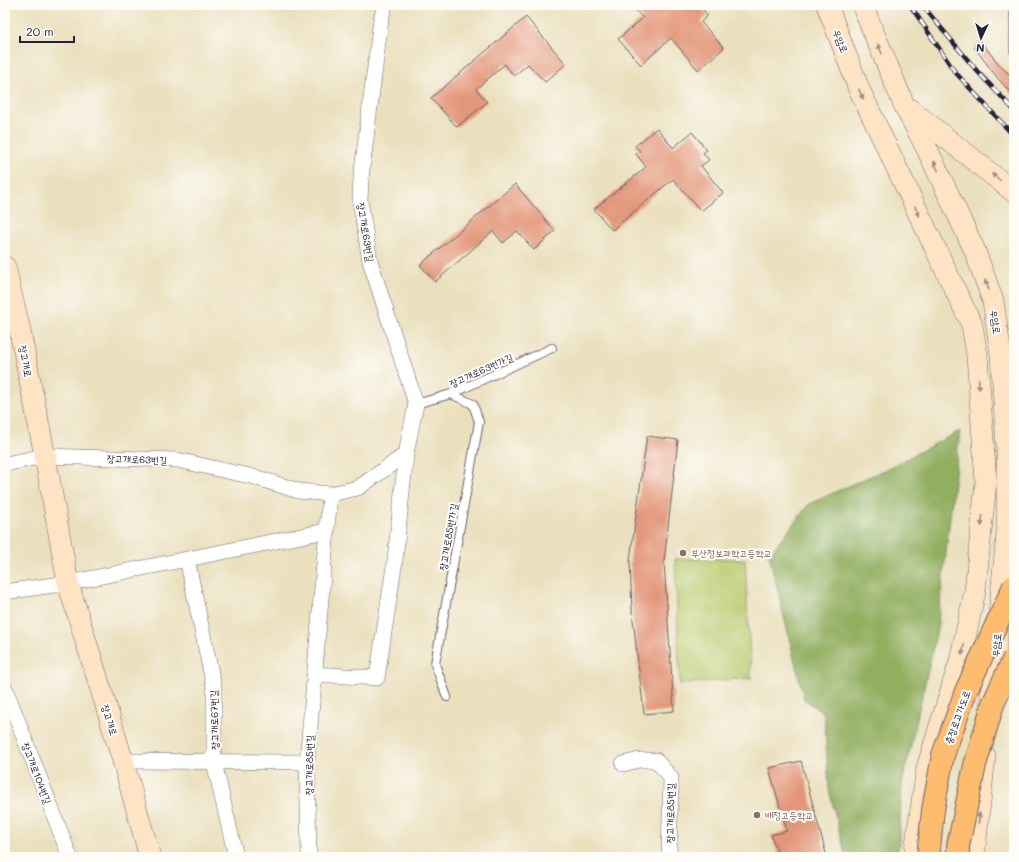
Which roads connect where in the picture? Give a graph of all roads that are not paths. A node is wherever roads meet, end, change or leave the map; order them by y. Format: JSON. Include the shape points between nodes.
{"nodes":[{"id":1,"x":385,"y":5,"type":"edge"},
{"id":2,"x":827,"y":5,"type":"edge"},
{"id":3,"x":862,"y":5,"type":"edge"},
{"id":4,"x":904,"y":105,"type":"junction"},
{"id":5,"x":1014,"y":192,"type":"edge"},
{"id":6,"x":5,"y":267,"type":"edge"},
{"id":7,"x":972,"y":325,"type":"junction"},
{"id":8,"x":1005,"y":325,"type":"edge"},
{"id":9,"x":552,"y":348,"type":"dead end"},
{"id":10,"x":978,"y":355,"type":"junction"},
{"id":11,"x":1007,"y":355,"type":"edge"},
{"id":12,"x":451,"y":394,"type":"junction"},
{"id":13,"x":416,"y":404,"type":"junction"},
{"id":14,"x":1011,"y":446,"type":"edge"},
{"id":15,"x":406,"y":454,"type":"junction"},
{"id":16,"x":45,"y":456,"type":"junction"},
{"id":17,"x":5,"y":464,"type":"edge"},
{"id":18,"x":330,"y":494,"type":"junction"},
{"id":19,"x":326,"y":531,"type":"junction"},
{"id":20,"x":187,"y":559,"type":"junction"},
{"id":21,"x":68,"y":583,"type":"junction"},
{"id":22,"x":1014,"y":586,"type":"edge"},
{"id":23,"x":5,"y":592,"type":"edge"},
{"id":24,"x":1014,"y":658,"type":"edge"},
{"id":25,"x":314,"y":674,"type":"junction"},
{"id":26,"x":5,"y":688,"type":"edge"},
{"id":27,"x":447,"y":697,"type":"dead end"},
{"id":28,"x":123,"y":761,"type":"junction"},
{"id":29,"x":214,"y":762,"type":"junction"},
{"id":30,"x":307,"y":762,"type":"junction"},
{"id":31,"x":623,"y":764,"type":"dead end"},
{"id":32,"x":70,"y":857,"type":"edge"},
{"id":33,"x":150,"y":857,"type":"edge"},
{"id":34,"x":236,"y":857,"type":"edge"},
{"id":35,"x":309,"y":857,"type":"edge"},
{"id":36,"x":669,"y":857,"type":"edge"},
{"id":37,"x":914,"y":857,"type":"edge"},
{"id":38,"x":928,"y":857,"type":"edge"},
{"id":39,"x":958,"y":857,"type":"edge"},
{"id":40,"x":974,"y":857,"type":"edge"}],
"edges":[{"from":1,"to":13,"type":"street","name":"장고개로63번길","via":[[381,19],[360,200],[370,261]]},
{"from":2,"to":7,"type":"main road","name":"우암로","one_way":true,"via":[[859,89]]},
{"from":4,"to":3,"type":"main road","name":"우암로","one_way":true},
{"from":5,"to":4,"type":"main road","one_way":true},
{"from":8,"to":4,"type":"main road","name":"우암로","one_way":true,"via":[[993,301],[975,251]]},
{"from":6,"to":16,"type":"main road","name":"장고개로"},
{"from":7,"to":8,"type":"main road"},
{"from":7,"to":10,"type":"main road","name":"우암로"},
{"from":8,"to":11,"type":"main road","name":"우암로"},
{"from":9,"to":12,"type":"lane","name":"장고개로63번가길"},
{"from":10,"to":11,"type":"main road"},
{"from":10,"to":37,"type":"main road","name":"우암로","one_way":true,"via":[[986,482],[975,591],[960,661],[927,768]]},
{"from":11,"to":14,"type":"main road","name":"우암로"},
{"from":12,"to":13,"type":"lane","name":"장고개로63번가길"},
{"from":12,"to":27,"type":"lane","name":"장고개로85번가길","via":[[473,404],[479,422],[435,664]]},
{"from":13,"to":15,"type":"street","name":"장고개로63번길"},
{"from":40,"to":14,"type":"main road","name":"우암로","one_way":true,"via":[[1007,534]]},
{"from":15,"to":18,"type":"street","name":"장고개로63번길","via":[[358,488]]},
{"from":15,"to":25,"type":"street","name":"장고개로63번길","via":[[395,560],[377,678]]},
{"from":16,"to":17,"type":"street"},
{"from":16,"to":18,"type":"street","name":"장고개로63번길","via":[[177,460],[254,477],[299,491]]},
{"from":16,"to":21,"type":"main road","name":"장고개로"},
{"from":18,"to":19,"type":"street","name":"장고개로85번길"},
{"from":19,"to":20,"type":"street"},
{"from":19,"to":25,"type":"street","name":"장고개로85번길"},
{"from":20,"to":21,"type":"street"},
{"from":20,"to":29,"type":"street","name":"장고개로67번길","via":[[214,687]]},
{"from":21,"to":23,"type":"street"},
{"from":21,"to":28,"type":"main road","name":"장고개로"},
{"from":22,"to":38,"type":"highway","name":"충장로고가도로","bridge":true,"via":[[966,691],[943,755]]},
{"from":24,"to":39,"type":"highway","bridge":true,"via":[[993,704],[975,765]]},
{"from":25,"to":30,"type":"street","name":"장고개로85번길"},
{"from":26,"to":32,"type":"street","name":"장고개로104번길"},
{"from":28,"to":29,"type":"street"},
{"from":28,"to":33,"type":"main road","name":"장고개로"},
{"from":29,"to":30,"type":"street"},
{"from":29,"to":34,"type":"street","name":"장고개로67번길"},
{"from":30,"to":35,"type":"street","name":"장고개로85번길"},
{"from":31,"to":36,"type":"street","name":"장고개로85번길","via":[[639,760],[656,760],[671,778]]}]}
